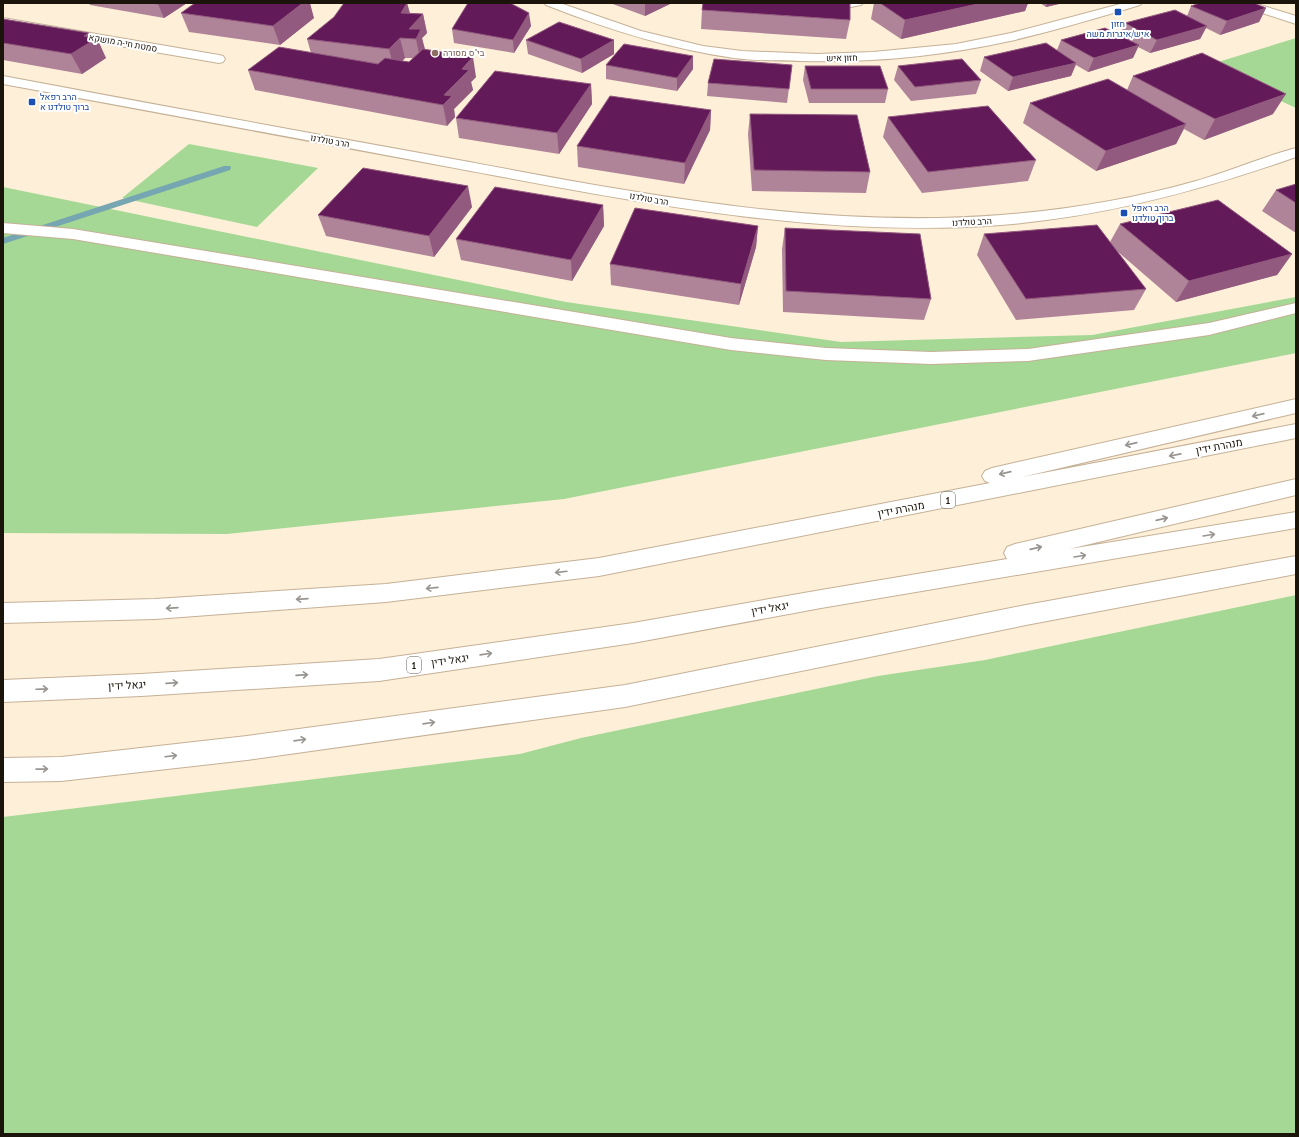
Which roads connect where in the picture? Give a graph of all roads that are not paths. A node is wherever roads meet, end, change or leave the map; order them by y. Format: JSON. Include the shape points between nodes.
{"nodes":[{"id":1,"x":550,"y":3,"type":"edge"},
{"id":2,"x":790,"y":3,"type":"edge"},
{"id":3,"x":857,"y":3,"type":"edge"},
{"id":4,"x":1136,"y":3,"type":"edge"},
{"id":5,"x":1242,"y":3,"type":"edge"},
{"id":6,"x":1296,"y":20,"type":"edge"},
{"id":7,"x":3,"y":22,"type":"edge"},
{"id":8,"x":220,"y":59,"type":"dead end"},
{"id":9,"x":3,"y":80,"type":"edge"},
{"id":10,"x":1296,"y":152,"type":"edge"},
{"id":11,"x":3,"y":228,"type":"edge"},
{"id":12,"x":1296,"y":308,"type":"edge"},
{"id":13,"x":1296,"y":406,"type":"edge"},
{"id":14,"x":1296,"y":431,"type":"edge"},
{"id":15,"x":1296,"y":487,"type":"edge"},
{"id":16,"x":1296,"y":520,"type":"edge"},
{"id":17,"x":1296,"y":565,"type":"edge"},
{"id":18,"x":599,"y":567,"type":"junction"},
{"id":19,"x":821,"y":599,"type":"junction"},
{"id":20,"x":3,"y":613,"type":"edge"},
{"id":21,"x":3,"y":691,"type":"edge"},
{"id":22,"x":3,"y":770,"type":"edge"}],
"edges":[{"from":1,"to":4,"type":"main road","name":"חזון איש","via":[[646,37],[701,49],[754,56],[838,58],[884,56],[963,46],[1011,37]]},
{"from":2,"to":3,"type":"main road","via":[[840,6]]},
{"from":5,"to":6,"type":"main road"},
{"from":7,"to":8,"type":"main road","name":"סמטת חי-ה מושקא"},
{"from":9,"to":10,"type":"main road","name":"הרב טולדנו","via":[[655,200],[828,221],[943,223],[1057,214],[1171,192]]},
{"from":11,"to":12,"type":"main road","via":[[73,234],[724,343],[826,354],[931,358],[1028,355],[1209,329]]},
{"from":13,"to":18,"type":"main road","one_way":true},
{"from":14,"to":18,"type":"main road","name":"מנהרת ידין","number":"1","one_way":true},
{"from":19,"to":15,"type":"main road","number":"1","one_way":true},
{"from":19,"to":16,"type":"main road","one_way":true},
{"from":22,"to":17,"type":"main road","one_way":true,"via":[[61,769],[247,748],[625,696],[1018,616]]},
{"from":18,"to":20,"type":"main road","number":"1","one_way":true,"via":[[386,593],[155,609]]},
{"from":21,"to":19,"type":"main road","name":"יגאל ידין","number":"1","one_way":true,"via":[[379,670],[633,633]]}]}
